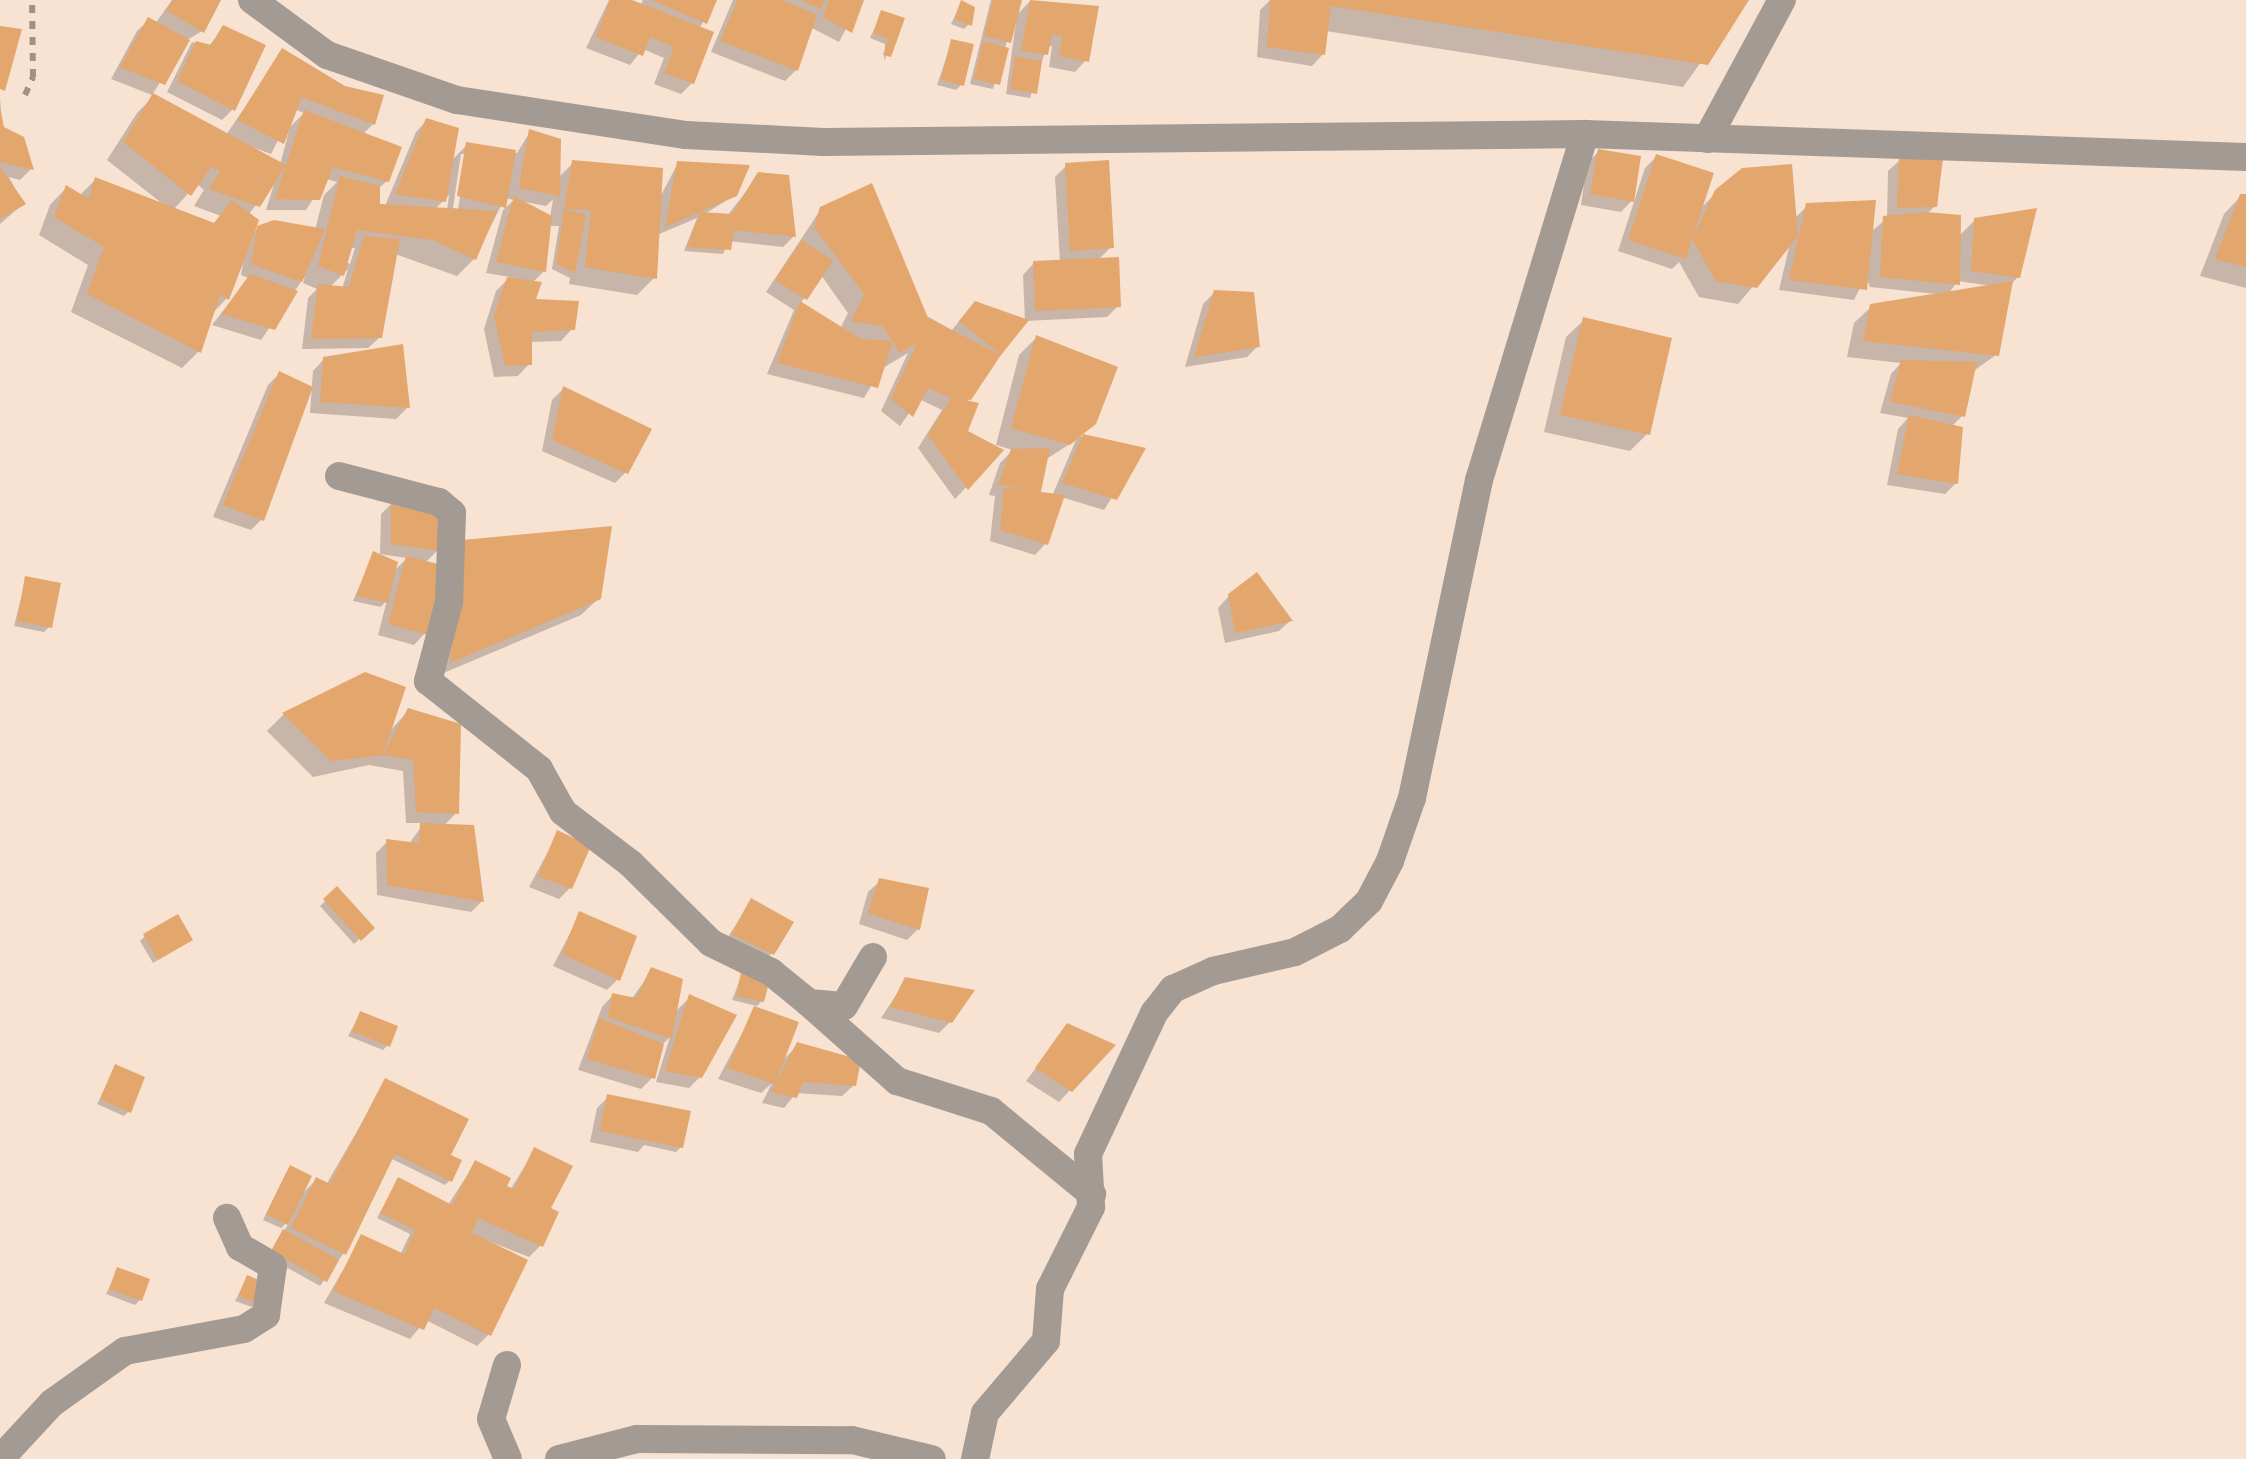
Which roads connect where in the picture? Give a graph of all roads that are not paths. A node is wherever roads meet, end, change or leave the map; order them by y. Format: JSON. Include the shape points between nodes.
{"nodes":[{"id":1,"x":252,"y":0,"type":"edge"},
{"id":2,"x":1782,"y":0,"type":"edge"},
{"id":3,"x":1585,"y":134,"type":"junction"},
{"id":4,"x":1707,"y":139,"type":"junction"},
{"id":5,"x":2246,"y":158,"type":"edge"},
{"id":6,"x":338,"y":476,"type":"dead end"},
{"id":7,"x":873,"y":957,"type":"dead end"},
{"id":8,"x":809,"y":1003,"type":"junction"},
{"id":9,"x":1092,"y":1194,"type":"junction"},
{"id":10,"x":227,"y":1218,"type":"dead end"},
{"id":11,"x":507,"y":1365,"type":"dead end"},
{"id":12,"x":0,"y":1459,"type":"edge"},
{"id":13,"x":508,"y":1459,"type":"edge"},
{"id":14,"x":559,"y":1459,"type":"edge"},
{"id":15,"x":932,"y":1459,"type":"edge"},
{"id":16,"x":974,"y":1459,"type":"edge"}],
"edges":[{"from":1,"to":3,"type":"street","via":[[327,55],[456,100],[686,135],[822,142]]},
{"from":2,"to":4,"type":"street"},
{"from":3,"to":4,"type":"street"},
{"from":3,"to":9,"type":"street","via":[[1479,480],[1412,798],[1390,861],[1369,901],[1340,929],[1295,952],[1173,989],[1114,1089],[1088,1154]]},
{"from":4,"to":5,"type":"street"},
{"from":6,"to":8,"type":"street","via":[[440,502],[452,513],[449,602],[430,685],[539,769],[563,812],[631,864],[711,942],[771,972]]},
{"from":7,"to":8,"type":"street","via":[[844,1006]]},
{"from":8,"to":9,"type":"street","via":[[897,1081],[990,1111]]},
{"from":9,"to":16,"type":"street","via":[[1050,1289],[1046,1341],[985,1413]]},
{"from":10,"to":12,"type":"street","via":[[240,1246],[272,1266],[266,1315],[244,1329],[125,1351],[52,1403]]},
{"from":11,"to":13,"type":"street","via":[[492,1419]]},
{"from":14,"to":15,"type":"street","via":[[636,1439],[852,1440]]}]}
